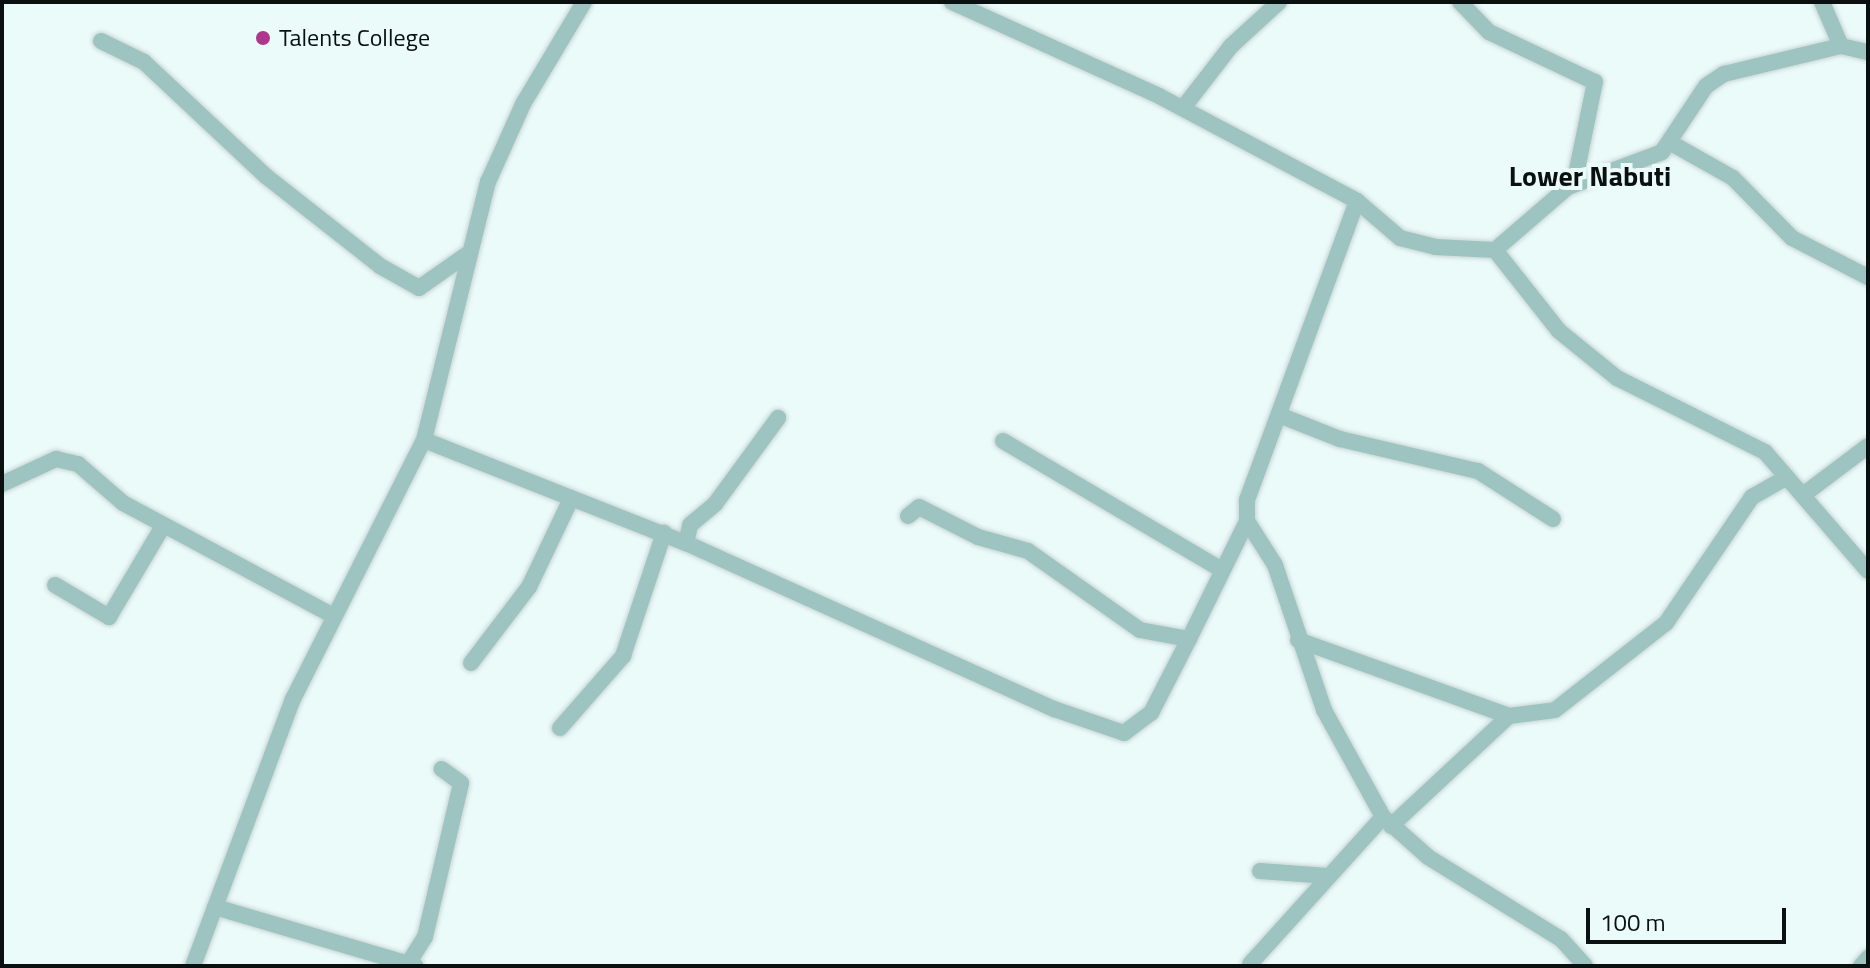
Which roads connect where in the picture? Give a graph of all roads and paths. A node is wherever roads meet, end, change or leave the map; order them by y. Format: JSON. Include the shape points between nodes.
{"nodes":[{"id":1,"x":584,"y":2,"type":"edge"},
{"id":2,"x":952,"y":2,"type":"edge"},
{"id":3,"x":1279,"y":2,"type":"edge"},
{"id":4,"x":1460,"y":2,"type":"edge"},
{"id":5,"x":1822,"y":2,"type":"edge"},
{"id":6,"x":101,"y":41,"type":"dead end"},
{"id":7,"x":1841,"y":46,"type":"junction"},
{"id":8,"x":1868,"y":52,"type":"edge"},
{"id":9,"x":1183,"y":108,"type":"junction"},
{"id":10,"x":1671,"y":143,"type":"junction"},
{"id":11,"x":1574,"y":184,"type":"junction"},
{"id":12,"x":1357,"y":201,"type":"junction"},
{"id":13,"x":1495,"y":250,"type":"junction"},
{"id":14,"x":466,"y":255,"type":"junction"},
{"id":15,"x":1868,"y":277,"type":"edge"},
{"id":16,"x":1279,"y":415,"type":"junction"},
{"id":17,"x":778,"y":418,"type":"dead end"},
{"id":18,"x":424,"y":440,"type":"junction"},
{"id":19,"x":1003,"y":441,"type":"dead end"},
{"id":20,"x":1868,"y":446,"type":"edge"},
{"id":21,"x":1787,"y":477,"type":"junction"},
{"id":22,"x":2,"y":484,"type":"edge"},
{"id":23,"x":1807,"y":492,"type":"junction"},
{"id":24,"x":571,"y":499,"type":"junction"},
{"id":25,"x":908,"y":516,"type":"dead end"},
{"id":26,"x":1553,"y":519,"type":"dead end"},
{"id":27,"x":1247,"y":521,"type":"junction"},
{"id":28,"x":163,"y":526,"type":"junction"},
{"id":29,"x":664,"y":533,"type":"junction"},
{"id":30,"x":686,"y":543,"type":"junction"},
{"id":31,"x":1220,"y":569,"type":"junction"},
{"id":32,"x":1868,"y":571,"type":"edge"},
{"id":33,"x":55,"y":585,"type":"dead end"},
{"id":34,"x":334,"y":616,"type":"junction"},
{"id":35,"x":1189,"y":639,"type":"junction"},
{"id":36,"x":1298,"y":640,"type":"junction"},
{"id":37,"x":471,"y":663,"type":"dead end"},
{"id":38,"x":1509,"y":716,"type":"junction"},
{"id":39,"x":560,"y":728,"type":"dead end"},
{"id":40,"x":442,"y":769,"type":"dead end"},
{"id":41,"x":1387,"y":822,"type":"junction"},
{"id":42,"x":1260,"y":871,"type":"dead end"},
{"id":43,"x":1328,"y":876,"type":"junction"},
{"id":44,"x":215,"y":907,"type":"junction"},
{"id":45,"x":1868,"y":958,"type":"edge"},
{"id":46,"x":1250,"y":964,"type":"dead end"},
{"id":47,"x":412,"y":965,"type":"edge"},
{"id":48,"x":193,"y":966,"type":"edge"},
{"id":49,"x":1585,"y":966,"type":"edge"},
{"id":50,"x":1861,"y":966,"type":"edge"}],
"edges":[{"from":1,"to":14,"type":"street","via":[[523,104]]},
{"from":2,"to":9,"type":"street"},
{"from":3,"to":9,"type":"street","via":[[1231,46]]},
{"from":4,"to":11,"type":"street","via":[[1489,32],[1595,82]]},
{"from":5,"to":7,"type":"street"},
{"from":6,"to":14,"type":"street","via":[[144,62],[267,177],[380,266],[419,288]]},
{"from":7,"to":8,"type":"street"},
{"from":7,"to":10,"type":"street","via":[[1713,79]]},
{"from":9,"to":12,"type":"street"},
{"from":10,"to":11,"type":"street"},
{"from":10,"to":15,"type":"street","via":[[1733,178],[1792,238]]},
{"from":11,"to":13,"type":"street"},
{"from":12,"to":13,"type":"street","via":[[1400,238]]},
{"from":12,"to":16,"type":"street"},
{"from":13,"to":21,"type":"street","via":[[1568,341],[1671,408],[1755,444]]},
{"from":14,"to":18,"type":"street"},
{"from":16,"to":26,"type":"street","via":[[1340,439],[1478,471]]},
{"from":16,"to":27,"type":"street","via":[[1247,500]]},
{"from":17,"to":30,"type":"street","via":[[715,504],[690,525]]},
{"from":18,"to":24,"type":"street"},
{"from":18,"to":34,"type":"street"},
{"from":19,"to":31,"type":"street"},
{"from":20,"to":23,"type":"street"},
{"from":21,"to":23,"type":"street"},
{"from":21,"to":38,"type":"street","via":[[1752,497],[1666,623],[1568,703]]},
{"from":22,"to":28,"type":"street","via":[[65,460]]},
{"from":23,"to":32,"type":"street"},
{"from":24,"to":29,"type":"street"},
{"from":24,"to":37,"type":"street","via":[[529,587]]},
{"from":25,"to":35,"type":"street","via":[[919,507],[978,537],[1028,551],[1140,630]]},
{"from":27,"to":31,"type":"street"},
{"from":27,"to":36,"type":"street","via":[[1275,565]]},
{"from":28,"to":33,"type":"street","via":[[109,617]]},
{"from":28,"to":34,"type":"street"},
{"from":29,"to":30,"type":"street"},
{"from":29,"to":39,"type":"street","via":[[623,656]]},
{"from":30,"to":35,"type":"street","via":[[1054,709],[1124,733],[1151,713]]},
{"from":31,"to":35,"type":"street"},
{"from":34,"to":44,"type":"street","via":[[293,699]]},
{"from":36,"to":38,"type":"street"},
{"from":36,"to":41,"type":"street","via":[[1324,710]]},
{"from":38,"to":41,"type":"street"},
{"from":40,"to":47,"type":"street","via":[[461,783],[425,937]]},
{"from":41,"to":43,"type":"street"},
{"from":41,"to":49,"type":"street","via":[[1561,939]]},
{"from":42,"to":43,"type":"street"},
{"from":43,"to":46,"type":"street"},
{"from":44,"to":47,"type":"street"},
{"from":44,"to":48,"type":"street"},
{"from":45,"to":50,"type":"street"}]}
